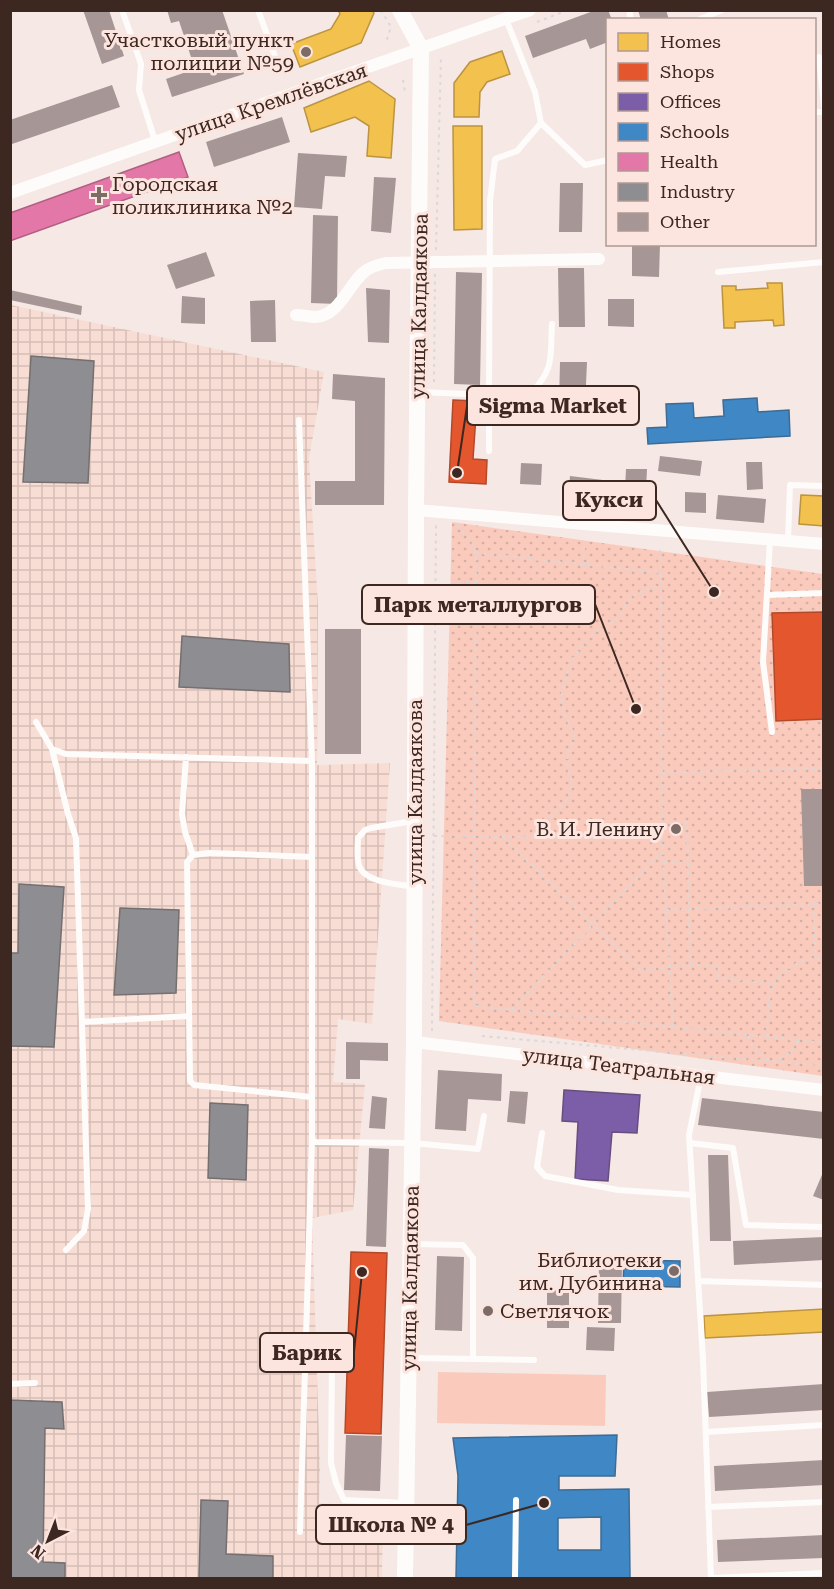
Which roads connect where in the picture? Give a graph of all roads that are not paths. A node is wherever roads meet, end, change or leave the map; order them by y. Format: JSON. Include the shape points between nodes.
{"nodes":[{"id":1,"x":122,"y":10,"type":"edge"},
{"id":2,"x":258,"y":10,"type":"edge"},
{"id":3,"x":400,"y":10,"type":"edge"},
{"id":4,"x":722,"y":10,"type":"edge"},
{"id":5,"x":516,"y":17,"type":"edge"},
{"id":6,"x":703,"y":18,"type":"edge"},
{"id":7,"x":422,"y":50,"type":"junction"},
{"id":8,"x":819,"y":57,"type":"dead end"},
{"id":9,"x":280,"y":70,"type":"dead end"},
{"id":10,"x":824,"y":106,"type":"edge"},
{"id":11,"x":541,"y":123,"type":"junction"},
{"id":12,"x":155,"y":142,"type":"junction"},
{"id":13,"x":606,"y":160,"type":"edge"},
{"id":14,"x":10,"y":192,"type":"edge"},
{"id":15,"x":599,"y":259,"type":"dead end"},
{"id":16,"x":491,"y":261,"type":"junction"},
{"id":17,"x":428,"y":262,"type":"junction"},
{"id":18,"x":824,"y":262,"type":"edge"},
{"id":19,"x":718,"y":272,"type":"dead end"},
{"id":20,"x":296,"y":315,"type":"dead end"},
{"id":21,"x":552,"y":324,"type":"dead end"},
{"id":22,"x":426,"y":393,"type":"junction"},
{"id":23,"x":489,"y":396,"type":"junction"},
{"id":24,"x":299,"y":420,"type":"dead end"},
{"id":25,"x":489,"y":451,"type":"dead end"},
{"id":26,"x":824,"y":486,"type":"edge"},
{"id":27,"x":416,"y":510,"type":"junction"},
{"id":28,"x":770,"y":539,"type":"junction"},
{"id":29,"x":788,"y":541,"type":"junction"},
{"id":30,"x":824,"y":544,"type":"edge"},
{"id":31,"x":824,"y":593,"type":"edge"},
{"id":32,"x":767,"y":595,"type":"junction"},
{"id":33,"x":36,"y":722,"type":"dead end"},
{"id":34,"x":772,"y":732,"type":"dead end"},
{"id":35,"x":52,"y":749,"type":"junction"},
{"id":36,"x":186,"y":757,"type":"junction"},
{"id":37,"x":312,"y":761,"type":"junction"},
{"id":38,"x":415,"y":821,"type":"junction"},
{"id":39,"x":193,"y":855,"type":"junction"},
{"id":40,"x":312,"y":857,"type":"junction"},
{"id":41,"x":415,"y":887,"type":"junction"},
{"id":42,"x":189,"y":1016,"type":"junction"},
{"id":43,"x":82,"y":1022,"type":"junction"},
{"id":44,"x":414,"y":1042,"type":"junction"},
{"id":45,"x":701,"y":1076,"type":"junction"},
{"id":46,"x":824,"y":1089,"type":"edge"},
{"id":47,"x":311,"y":1097,"type":"junction"},
{"id":48,"x":484,"y":1116,"type":"dead end"},
{"id":49,"x":542,"y":1132,"type":"dead end"},
{"id":50,"x":312,"y":1140,"type":"junction"},
{"id":51,"x":412,"y":1143,"type":"junction"},
{"id":52,"x":690,"y":1143,"type":"junction"},
{"id":53,"x":693,"y":1195,"type":"junction"},
{"id":54,"x":824,"y":1227,"type":"edge"},
{"id":55,"x":411,"y":1244,"type":"junction"},
{"id":56,"x":66,"y":1250,"type":"dead end"},
{"id":57,"x":698,"y":1281,"type":"junction"},
{"id":58,"x":824,"y":1286,"type":"edge"},
{"id":59,"x":332,"y":1358,"type":"dead end"},
{"id":60,"x":409,"y":1358,"type":"junction"},
{"id":61,"x":473,"y":1359,"type":"junction"},
{"id":62,"x":534,"y":1360,"type":"dead end"},
{"id":63,"x":35,"y":1383,"type":"dead end"},
{"id":64,"x":10,"y":1384,"type":"edge"},
{"id":65,"x":824,"y":1425,"type":"edge"},
{"id":66,"x":706,"y":1432,"type":"junction"},
{"id":67,"x":516,"y":1500,"type":"dead end"},
{"id":68,"x":824,"y":1502,"type":"edge"},
{"id":69,"x":407,"y":1503,"type":"junction"},
{"id":70,"x":708,"y":1507,"type":"junction"},
{"id":71,"x":300,"y":1532,"type":"dead end"},
{"id":72,"x":824,"y":1573,"type":"edge"},
{"id":73,"x":405,"y":1578,"type":"edge"},
{"id":74,"x":515,"y":1578,"type":"edge"},
{"id":75,"x":711,"y":1578,"type":"edge"}],
"edges":[{"from":1,"to":12,"type":"lane","via":[[141,64],[139,90]]},
{"from":2,"to":9,"type":"lane"},
{"from":3,"to":7,"type":"street","name":"улица Калдаякова"},
{"from":4,"to":6,"type":"lane"},
{"from":5,"to":7,"type":"street","name":"улица Кремлёвская"},
{"from":5,"to":11,"type":"lane"},
{"from":7,"to":12,"type":"street","name":"улица Кремлёвская"},
{"from":7,"to":17,"type":"street","name":"улица Калдаякова"},
{"from":8,"to":10,"type":"lane"},
{"from":11,"to":13,"type":"lane","via":[[585,165]]},
{"from":11,"to":16,"type":"lane","via":[[516,151],[495,159],[490,201]]},
{"from":12,"to":14,"type":"street","name":"улица Кремлёвская"},
{"from":15,"to":16,"type":"street"},
{"from":16,"to":17,"type":"street"},
{"from":16,"to":23,"type":"lane"},
{"from":17,"to":20,"type":"street","via":[[372,267],[359,276],[328,313],[317,317]]},
{"from":17,"to":22,"type":"street","name":"улица Калдаякова"},
{"from":18,"to":19,"type":"lane"},
{"from":21,"to":23,"type":"lane","via":[[549,367],[544,379],[532,392]]},
{"from":22,"to":23,"type":"lane"},
{"from":22,"to":27,"type":"street","name":"улица Калдаякова"},
{"from":23,"to":25,"type":"lane"},
{"from":24,"to":37,"type":"lane"},
{"from":26,"to":29,"type":"lane","via":[[790,485]]},
{"from":27,"to":28,"type":"street"},
{"from":27,"to":38,"type":"street","name":"улица Калдаякова"},
{"from":28,"to":29,"type":"street"},
{"from":28,"to":32,"type":"lane"},
{"from":29,"to":30,"type":"street"},
{"from":31,"to":32,"type":"lane"},
{"from":32,"to":34,"type":"lane","via":[[763,662]]},
{"from":33,"to":35,"type":"lane"},
{"from":35,"to":36,"type":"lane","via":[[66,754]]},
{"from":35,"to":43,"type":"lane","via":[[76,838]]},
{"from":36,"to":37,"type":"lane"},
{"from":36,"to":39,"type":"lane","via":[[182,814]]},
{"from":37,"to":40,"type":"lane"},
{"from":38,"to":41,"type":"street","name":"улица Калдаякова"},
{"from":38,"to":41,"type":"lane","via":[[365,830],[358,838],[358,860],[359,867],[371,878]]},
{"from":39,"to":40,"type":"lane"},
{"from":39,"to":42,"type":"lane","via":[[187,862]]},
{"from":40,"to":47,"type":"lane"},
{"from":41,"to":44,"type":"street","name":"улица Калдаякова"},
{"from":42,"to":43,"type":"lane"},
{"from":42,"to":47,"type":"lane","via":[[192,1083]]},
{"from":43,"to":56,"type":"lane","via":[[88,1209],[84,1231]]},
{"from":44,"to":45,"type":"street","name":"улица Театральная"},
{"from":44,"to":51,"type":"street","name":"улица Калдаякова"},
{"from":45,"to":46,"type":"street","name":"улица Театральная"},
{"from":45,"to":52,"type":"lane"},
{"from":47,"to":50,"type":"lane"},
{"from":48,"to":51,"type":"lane","via":[[477,1149]]},
{"from":49,"to":53,"type":"lane","via":[[537,1167],[544,1176],[618,1190]]},
{"from":50,"to":51,"type":"lane"},
{"from":50,"to":71,"type":"lane"},
{"from":51,"to":55,"type":"street","name":"улица Калдаякова"},
{"from":52,"to":53,"type":"lane"},
{"from":52,"to":54,"type":"lane","via":[[733,1148],[746,1225]]},
{"from":53,"to":57,"type":"lane"},
{"from":55,"to":60,"type":"street","name":"улица Калдаякова"},
{"from":55,"to":61,"type":"lane","via":[[463,1245],[473,1258]]},
{"from":57,"to":58,"type":"lane"},
{"from":57,"to":66,"type":"lane"},
{"from":59,"to":69,"type":"lane","via":[[331,1463],[344,1500]]},
{"from":60,"to":61,"type":"lane"},
{"from":60,"to":69,"type":"street","name":"улица Калдаякова"},
{"from":61,"to":62,"type":"lane"},
{"from":63,"to":64,"type":"lane"},
{"from":65,"to":66,"type":"lane"},
{"from":66,"to":70,"type":"lane"},
{"from":67,"to":74,"type":"lane"},
{"from":68,"to":70,"type":"lane"},
{"from":69,"to":73,"type":"street","name":"улица Калдаякова"},
{"from":70,"to":75,"type":"lane"},
{"from":72,"to":75,"type":"lane"}]}
